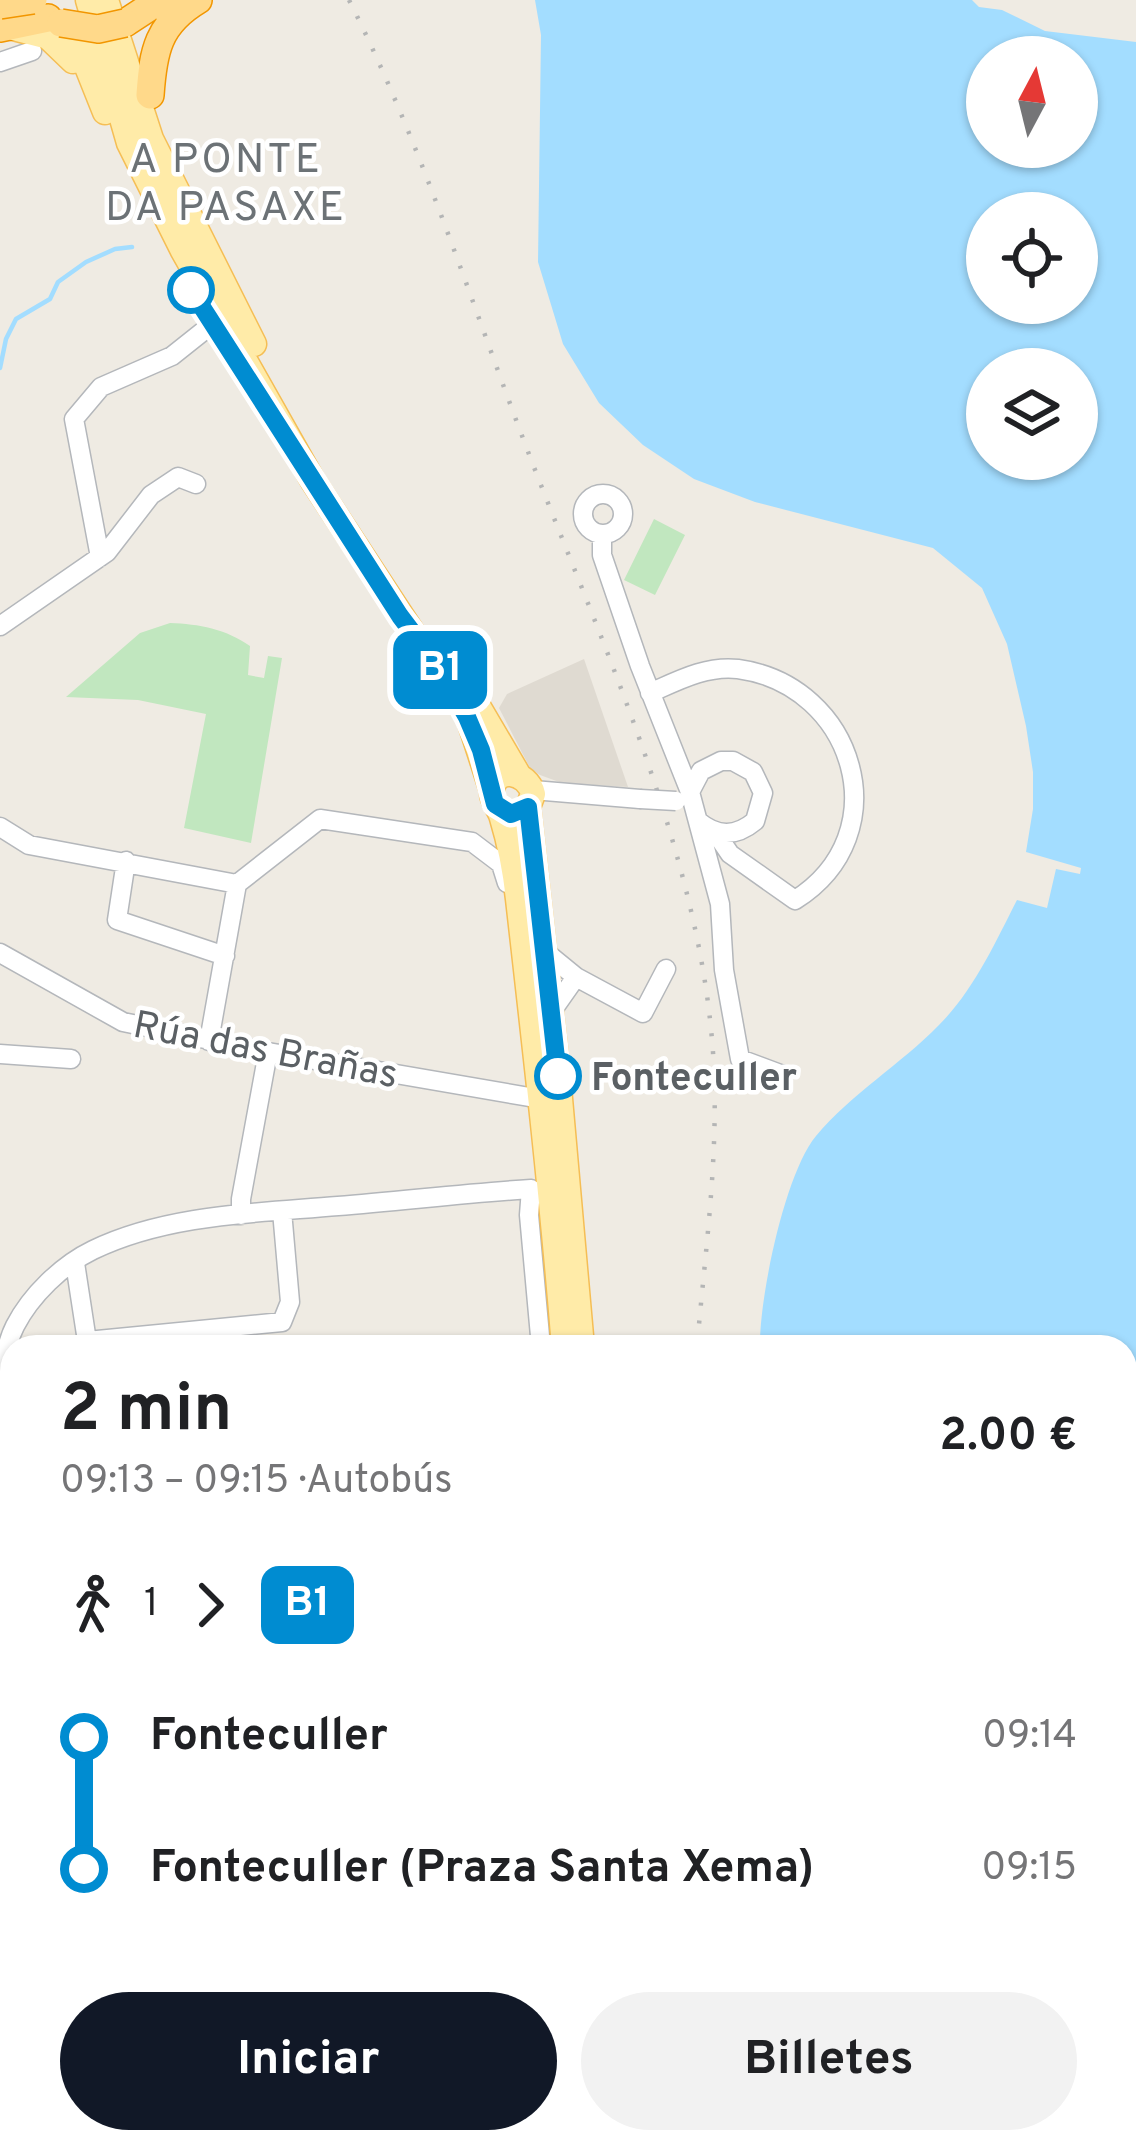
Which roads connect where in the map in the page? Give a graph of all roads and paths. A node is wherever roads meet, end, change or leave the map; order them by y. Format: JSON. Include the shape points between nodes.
{"nodes":[{"id":1,"x":88,"y":0,"type":"edge"},
{"id":2,"x":106,"y":0,"type":"edge"},
{"id":3,"x":184,"y":0,"type":"edge"},
{"id":4,"x":198,"y":0,"type":"edge"},
{"id":5,"x":44,"y":10,"type":"edge"},
{"id":6,"x":142,"y":11,"type":"edge"},
{"id":7,"x":3,"y":20,"type":"edge"},
{"id":8,"x":32,"y":51,"type":"dead end"},
{"id":9,"x":0,"y":62,"type":"edge"},
{"id":10,"x":150,"y":95,"type":"junction"},
{"id":11,"x":101,"y":100,"type":"junction"},
{"id":12,"x":226,"y":286,"type":"junction"},
{"id":13,"x":211,"y":325,"type":"junction"},
{"id":14,"x":285,"y":420,"type":"junction"},
{"id":15,"x":196,"y":484,"type":"dead end"},
{"id":16,"x":602,"y":534,"type":"dead end"},
{"id":17,"x":100,"y":557,"type":"junction"},
{"id":18,"x":405,"y":611,"type":"junction"},
{"id":19,"x":0,"y":626,"type":"edge"},
{"id":20,"x":650,"y":693,"type":"junction"},
{"id":21,"x":526,"y":790,"type":"junction"},
{"id":22,"x":498,"y":806,"type":"junction"},
{"id":23,"x":694,"y":810,"type":"junction"},
{"id":24,"x":0,"y":827,"type":"edge"},
{"id":25,"x":472,"y":842,"type":"junction"},
{"id":26,"x":126,"y":861,"type":"junction"},
{"id":27,"x":237,"y":884,"type":"junction"},
{"id":28,"x":0,"y":953,"type":"edge"},
{"id":29,"x":225,"y":956,"type":"junction"},
{"id":30,"x":534,"y":958,"type":"junction"},
{"id":31,"x":666,"y":969,"type":"dead end"},
{"id":32,"x":577,"y":977,"type":"junction"},
{"id":33,"x":217,"y":1004,"type":"junction"},
{"id":34,"x":550,"y":1014,"type":"junction"},
{"id":35,"x":209,"y":1041,"type":"junction"},
{"id":36,"x":232,"y":1045,"type":"junction"},
{"id":37,"x":554,"y":1045,"type":"junction"},
{"id":38,"x":268,"y":1052,"type":"junction"},
{"id":39,"x":0,"y":1054,"type":"edge"},
{"id":40,"x":71,"y":1059,"type":"dead end"},
{"id":41,"x":783,"y":1075,"type":"dead end"},
{"id":42,"x":544,"y":1100,"type":"junction"},
{"id":43,"x":547,"y":1186,"type":"junction"},
{"id":44,"x":282,"y":1211,"type":"junction"},
{"id":45,"x":241,"y":1215,"type":"junction"},
{"id":46,"x":75,"y":1263,"type":"junction"},
{"id":47,"x":580,"y":1304,"type":"junction"},
{"id":48,"x":10,"y":1335,"type":"edge"},
{"id":49,"x":86,"y":1335,"type":"edge"},
{"id":50,"x":149,"y":1335,"type":"edge"},
{"id":51,"x":541,"y":1335,"type":"edge"},
{"id":52,"x":563,"y":1335,"type":"edge"},
{"id":53,"x":581,"y":1335,"type":"edge"}],
"edges":[{"from":1,"to":14,"type":"main road","via":[[129,143]]},
{"from":2,"to":12,"type":"main road","via":[[151,139]]},
{"from":3,"to":6,"type":"highway"},
{"from":4,"to":10,"type":"highway","via":[[153,49]]},
{"from":5,"to":6,"type":"highway","bridge":true,"via":[[81,29]]},
{"from":5,"to":7,"type":"highway","bridge":true},
{"from":5,"to":11,"type":"main road","via":[[81,52]]},
{"from":6,"to":10,"type":"main road"},
{"from":7,"to":11,"type":"main road","via":[[49,37]]},
{"from":8,"to":9,"type":"street"},
{"from":10,"to":12,"type":"main road","via":[[220,248]]},
{"from":11,"to":13,"type":"main road"},
{"from":12,"to":14,"type":"main road"},
{"from":13,"to":14,"type":"main road"},
{"from":13,"to":17,"type":"street","via":[[172,356],[101,387],[74,419]]},
{"from":14,"to":18,"type":"main road"},
{"from":15,"to":17,"type":"street","via":[[178,477],[151,495]]},
{"from":16,"to":20,"type":"street","via":[[602,555]]},
{"from":17,"to":19,"type":"street"},
{"from":18,"to":21,"type":"main road","via":[[472,696]]},
{"from":18,"to":22,"type":"main road","via":[[467,717]]},
{"from":20,"to":23,"type":"street"},
{"from":20,"to":23,"type":"street","via":[[692,674],[734,668],[774,678],[832,725],[856,788],[845,844],[795,900],[730,854]]},
{"from":21,"to":22,"type":"main road","via":[[514,814]]},
{"from":21,"to":22,"type":"main road","via":[[501,777]]},
{"from":21,"to":23,"type":"street","bridge":true},
{"from":21,"to":30,"type":"main road"},
{"from":22,"to":25,"type":"street","via":[[488,837]]},
{"from":22,"to":30,"type":"main road"},
{"from":23,"to":41,"type":"street","via":[[720,904],[740,1059]]},
{"from":24,"to":26,"type":"street","via":[[29,845]]},
{"from":25,"to":27,"type":"street","via":[[320,819]]},
{"from":25,"to":30,"type":"street","via":[[501,864]]},
{"from":26,"to":27,"type":"street"},
{"from":26,"to":29,"type":"street","via":[[117,920]]},
{"from":27,"to":29,"type":"street"},
{"from":28,"to":35,"type":"street","name":"Rúa das Brañas","via":[[123,1022]]},
{"from":29,"to":33,"type":"street"},
{"from":30,"to":32,"type":"street"},
{"from":30,"to":34,"type":"main road"},
{"from":30,"to":42,"type":"main road"},
{"from":31,"to":32,"type":"street","via":[[643,1013]]},
{"from":32,"to":34,"type":"street"},
{"from":33,"to":35,"type":"street"},
{"from":33,"to":36,"type":"street"},
{"from":34,"to":37,"type":"main road"},
{"from":35,"to":36,"type":"street","name":"Rúa das Brañas"},
{"from":36,"to":38,"type":"street","name":"Rúa das Brañas"},
{"from":37,"to":42,"type":"street"},
{"from":37,"to":47,"type":"main road"},
{"from":38,"to":42,"type":"street","name":"Rúa das Brañas"},
{"from":38,"to":45,"type":"street"},
{"from":39,"to":40,"type":"street"},
{"from":42,"to":43,"type":"street"},
{"from":42,"to":43,"type":"main road"},
{"from":43,"to":44,"type":"street"},
{"from":43,"to":47,"type":"street","via":[[569,1287]]},
{"from":43,"to":51,"type":"street","via":[[529,1215]]},
{"from":43,"to":52,"type":"main road"},
{"from":44,"to":45,"type":"street"},
{"from":44,"to":50,"type":"street","via":[[290,1302],[282,1322]]},
{"from":45,"to":46,"type":"street","via":[[163,1226]]},
{"from":46,"to":48,"type":"street","via":[[22,1311]]},
{"from":46,"to":49,"type":"street"},
{"from":47,"to":53,"type":"main road"}]}
